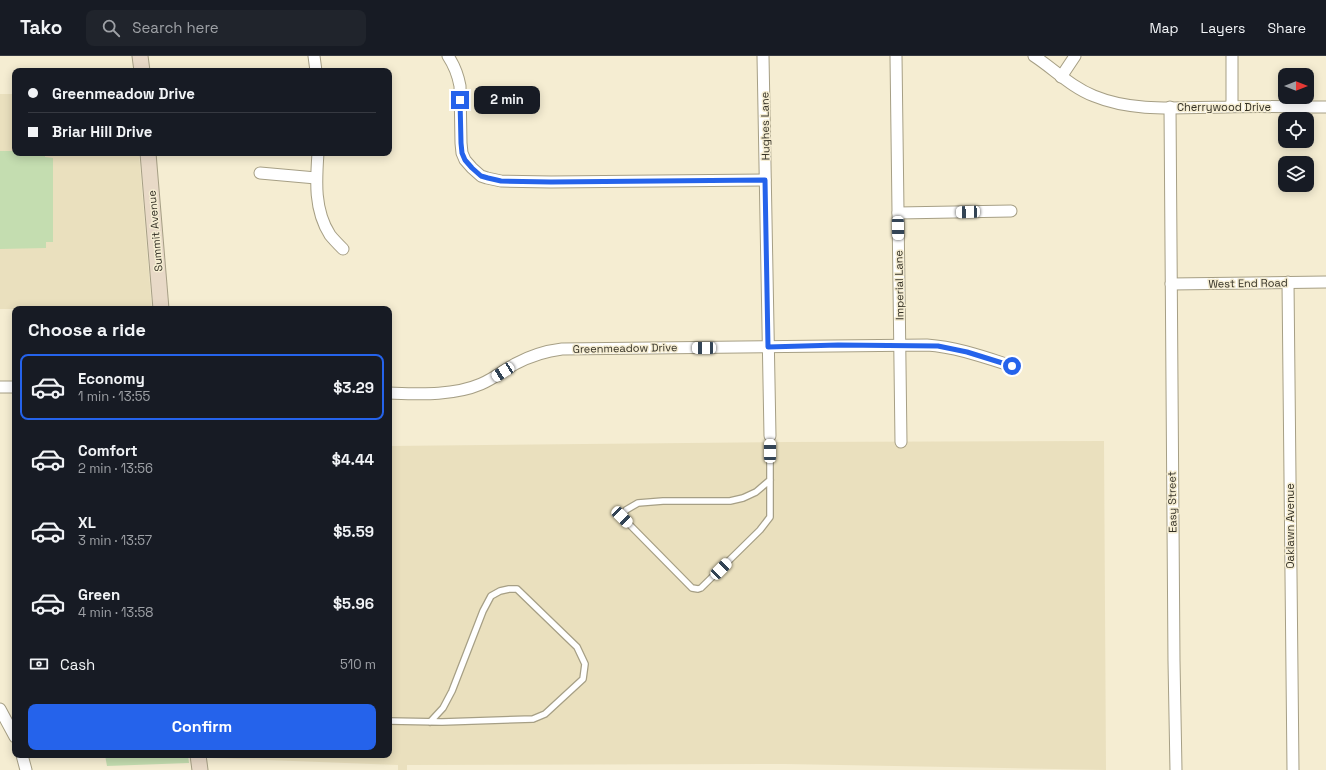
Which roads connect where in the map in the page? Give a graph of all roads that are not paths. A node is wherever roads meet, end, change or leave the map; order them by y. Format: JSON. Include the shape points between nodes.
{"nodes":[{"id":1,"x":140,"y":56,"type":"edge"},
{"id":2,"x":314,"y":56,"type":"edge"},
{"id":3,"x":448,"y":56,"type":"edge"},
{"id":4,"x":763,"y":56,"type":"edge"},
{"id":5,"x":896,"y":56,"type":"edge"},
{"id":6,"x":1034,"y":56,"type":"edge"},
{"id":7,"x":1075,"y":56,"type":"edge"},
{"id":8,"x":1232,"y":56,"type":"edge"},
{"id":9,"x":142,"y":68,"type":"edge"},
{"id":10,"x":316,"y":68,"type":"edge"},
{"id":11,"x":1061,"y":77,"type":"junction"},
{"id":12,"x":1232,"y":106,"type":"junction"},
{"id":13,"x":1326,"y":107,"type":"edge"},
{"id":14,"x":1170,"y":108,"type":"junction"},
{"id":15,"x":148,"y":156,"type":"edge"},
{"id":16,"x":318,"y":156,"type":"edge"},
{"id":17,"x":260,"y":173,"type":"dead end"},
{"id":18,"x":316,"y":178,"type":"junction"},
{"id":19,"x":765,"y":180,"type":"junction"},
{"id":20,"x":1011,"y":211,"type":"dead end"},
{"id":21,"x":898,"y":213,"type":"junction"},
{"id":22,"x":1170,"y":234,"type":"joint"},
{"id":23,"x":343,"y":249,"type":"dead end"},
{"id":24,"x":1288,"y":282,"type":"junction"},
{"id":25,"x":1326,"y":282,"type":"edge"},
{"id":26,"x":1171,"y":284,"type":"junction"},
{"id":27,"x":161,"y":306,"type":"edge"},
{"id":28,"x":900,"y":346,"type":"junction"},
{"id":29,"x":768,"y":347,"type":"junction"},
{"id":30,"x":1012,"y":366,"type":"dead end"},
{"id":31,"x":0,"y":387,"type":"edge"},
{"id":32,"x":12,"y":387,"type":"edge"},
{"id":33,"x":392,"y":394,"type":"edge"},
{"id":34,"x":770,"y":436,"type":"joint"},
{"id":35,"x":901,"y":442,"type":"dead end"},
{"id":36,"x":770,"y":480,"type":"junction"},
{"id":37,"x":0,"y":709,"type":"edge"},
{"id":38,"x":392,"y":721,"type":"edge"},
{"id":39,"x":430,"y":722,"type":"junction"},
{"id":40,"x":12,"y":731,"type":"edge"},
{"id":41,"x":23,"y":758,"type":"edge"},
{"id":42,"x":198,"y":758,"type":"edge"},
{"id":43,"x":26,"y":770,"type":"edge"},
{"id":44,"x":200,"y":770,"type":"edge"},
{"id":45,"x":1176,"y":770,"type":"edge"},
{"id":46,"x":1293,"y":770,"type":"edge"}],
"edges":[{"from":1,"to":9,"type":"main road"},
{"from":2,"to":10,"type":"street"},
{"from":3,"to":19,"type":"street","via":[[459,78],[462,153],[465,160],[481,176],[501,181],[551,182]]},
{"from":4,"to":19,"type":"street","name":"Hughes Lane"},
{"from":5,"to":21,"type":"street","name":"Imperial Lane"},
{"from":6,"to":11,"type":"street","name":"Cherrywood Drive"},
{"from":7,"to":11,"type":"street"},
{"from":8,"to":12,"type":"street"},
{"from":11,"to":14,"type":"street","name":"Cherrywood Drive","via":[[1078,89],[1120,105]]},
{"from":12,"to":13,"type":"street","name":"Cherrywood Drive"},
{"from":12,"to":14,"type":"street","name":"Cherrywood Drive"},
{"from":14,"to":22,"type":"street","name":"Cherrywood Drive"},
{"from":15,"to":27,"type":"main road","name":"Summit Avenue"},
{"from":16,"to":18,"type":"street"},
{"from":17,"to":18,"type":"street"},
{"from":18,"to":23,"type":"street","via":[[319,210],[324,225]]},
{"from":19,"to":29,"type":"street","name":"Hughes Lane"},
{"from":20,"to":21,"type":"street"},
{"from":21,"to":28,"type":"street","name":"Imperial Lane"},
{"from":22,"to":26,"type":"street","name":"Easy Street"},
{"from":24,"to":25,"type":"street","name":"West End Road"},
{"from":24,"to":26,"type":"street","name":"West End Road"},
{"from":24,"to":46,"type":"street","name":"Oaklawn Avenue"},
{"from":26,"to":45,"type":"street","name":"Easy Street"},
{"from":28,"to":29,"type":"street","name":"Greenmeadow Drive"},
{"from":28,"to":30,"type":"street","name":"Greenmeadow Drive","via":[[938,346]]},
{"from":28,"to":35,"type":"street","name":"Imperial Lane"},
{"from":29,"to":33,"type":"street","name":"Greenmeadow Drive","via":[[550,350],[526,358],[492,379],[465,390]]},
{"from":29,"to":34,"type":"street","name":"Hughes Lane"},
{"from":31,"to":32,"type":"street"},
{"from":34,"to":36,"type":"lane"},
{"from":36,"to":36,"type":"lane","via":[[756,492],[743,498],[730,501],[638,503],[626,510],[622,517],[692,588],[698,589],[707,583],[770,517]]},
{"from":37,"to":40,"type":"street"},
{"from":38,"to":39,"type":"lane"},
{"from":39,"to":39,"type":"lane","via":[[533,719],[545,714],[583,679],[585,664],[577,647],[517,589],[500,591],[488,601],[452,691],[443,708]]},
{"from":41,"to":43,"type":"street"},
{"from":42,"to":44,"type":"main road"}]}
